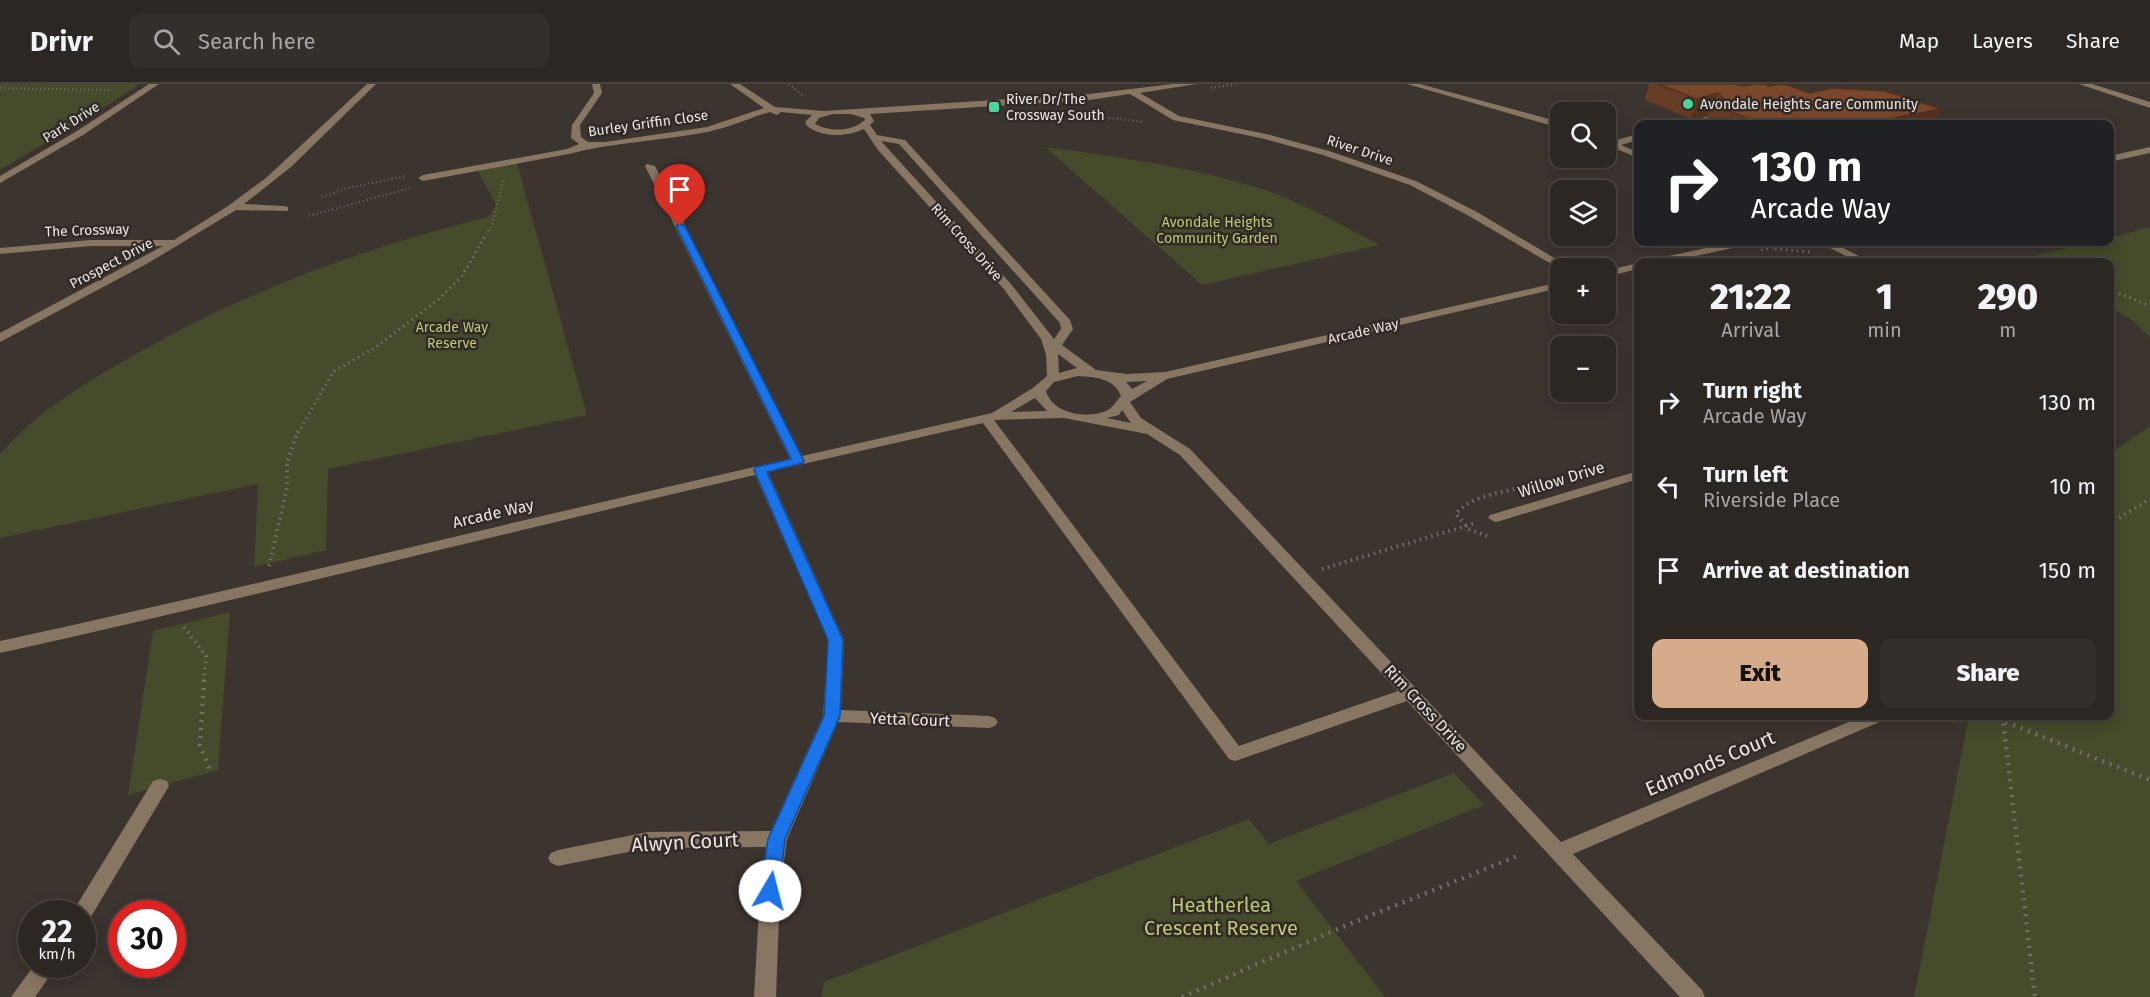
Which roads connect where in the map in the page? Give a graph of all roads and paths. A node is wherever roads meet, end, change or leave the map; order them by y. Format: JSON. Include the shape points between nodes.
{"nodes":[{"id":1,"x":155,"y":84,"type":"edge"},
{"id":2,"x":372,"y":84,"type":"edge"},
{"id":3,"x":596,"y":84,"type":"edge"},
{"id":4,"x":734,"y":84,"type":"edge"},
{"id":5,"x":1193,"y":84,"type":"edge"},
{"id":6,"x":1412,"y":84,"type":"edge"},
{"id":7,"x":2083,"y":84,"type":"edge"},
{"id":8,"x":0,"y":88,"type":"edge"},
{"id":9,"x":114,"y":90,"type":"dead end"},
{"id":10,"x":1132,"y":92,"type":"junction"},
{"id":11,"x":2150,"y":105,"type":"edge"},
{"id":12,"x":907,"y":108,"type":"junction"},
{"id":13,"x":769,"y":109,"type":"junction"},
{"id":14,"x":859,"y":112,"type":"junction"},
{"id":15,"x":823,"y":113,"type":"junction"},
{"id":16,"x":1711,"y":118,"type":"edge"},
{"id":17,"x":1703,"y":120,"type":"edge"},
{"id":18,"x":1550,"y":122,"type":"edge"},
{"id":19,"x":868,"y":123,"type":"junction"},
{"id":20,"x":811,"y":126,"type":"junction"},
{"id":21,"x":834,"y":132,"type":"junction"},
{"id":22,"x":874,"y":137,"type":"junction"},
{"id":23,"x":1634,"y":138,"type":"edge"},
{"id":24,"x":1616,"y":142,"type":"edge"},
{"id":25,"x":586,"y":145,"type":"junction"},
{"id":26,"x":1616,"y":146,"type":"edge"},
{"id":27,"x":881,"y":148,"type":"junction"},
{"id":28,"x":2150,"y":150,"type":"edge"},
{"id":29,"x":1634,"y":153,"type":"edge"},
{"id":30,"x":2114,"y":158,"type":"edge"},
{"id":31,"x":503,"y":164,"type":"junction"},
{"id":32,"x":650,"y":166,"type":"dead end"},
{"id":33,"x":423,"y":178,"type":"junction"},
{"id":34,"x":0,"y":180,"type":"edge"},
{"id":35,"x":322,"y":197,"type":"dead end"},
{"id":36,"x":233,"y":207,"type":"junction"},
{"id":37,"x":284,"y":209,"type":"dead end"},
{"id":38,"x":309,"y":216,"type":"dead end"},
{"id":39,"x":174,"y":243,"type":"junction"},
{"id":40,"x":1728,"y":246,"type":"edge"},
{"id":41,"x":1832,"y":246,"type":"edge"},
{"id":42,"x":1768,"y":249,"type":"dead end"},
{"id":43,"x":0,"y":251,"type":"edge"},
{"id":44,"x":1817,"y":254,"type":"dead end"},
{"id":45,"x":1578,"y":256,"type":"dead end"},
{"id":46,"x":1593,"y":258,"type":"edge"},
{"id":47,"x":1673,"y":258,"type":"edge"},
{"id":48,"x":1857,"y":258,"type":"edge"},
{"id":49,"x":1550,"y":259,"type":"edge"},
{"id":50,"x":1634,"y":267,"type":"edge"},
{"id":51,"x":1616,"y":271,"type":"edge"},
{"id":52,"x":1550,"y":287,"type":"edge"},
{"id":53,"x":2114,"y":291,"type":"edge"},
{"id":54,"x":2150,"y":306,"type":"edge"},
{"id":55,"x":0,"y":338,"type":"edge"},
{"id":56,"x":1052,"y":342,"type":"junction"},
{"id":57,"x":1099,"y":374,"type":"junction"},
{"id":58,"x":1165,"y":376,"type":"junction"},
{"id":59,"x":1053,"y":378,"type":"junction"},
{"id":60,"x":1040,"y":390,"type":"junction"},
{"id":61,"x":1126,"y":400,"type":"junction"},
{"id":62,"x":1061,"y":415,"type":"junction"},
{"id":63,"x":990,"y":417,"type":"junction"},
{"id":64,"x":1086,"y":418,"type":"junction"},
{"id":65,"x":1148,"y":430,"type":"junction"},
{"id":66,"x":798,"y":461,"type":"junction"},
{"id":67,"x":760,"y":470,"type":"junction"},
{"id":68,"x":1634,"y":476,"type":"edge"},
{"id":69,"x":2150,"y":499,"type":"edge"},
{"id":70,"x":1495,"y":518,"type":"joint"},
{"id":71,"x":2114,"y":521,"type":"edge"},
{"id":72,"x":269,"y":565,"type":"dead end"},
{"id":73,"x":1301,"y":575,"type":"junction"},
{"id":74,"x":182,"y":621,"type":"dead end"},
{"id":75,"x":0,"y":647,"type":"edge"},
{"id":76,"x":1412,"y":693,"type":"junction"},
{"id":77,"x":832,"y":716,"type":"junction"},
{"id":78,"x":1869,"y":720,"type":"edge"},
{"id":79,"x":2004,"y":720,"type":"edge"},
{"id":80,"x":2009,"y":720,"type":"edge"},
{"id":81,"x":989,"y":722,"type":"dead end"},
{"id":82,"x":211,"y":772,"type":"dead end"},
{"id":83,"x":2150,"y":780,"type":"edge"},
{"id":84,"x":160,"y":786,"type":"dead end"},
{"id":85,"x":777,"y":839,"type":"junction"},
{"id":86,"x":1560,"y":851,"type":"junction"},
{"id":87,"x":1520,"y":855,"type":"dead end"},
{"id":88,"x":558,"y":858,"type":"dead end"},
{"id":89,"x":91,"y":900,"type":"edge"},
{"id":90,"x":37,"y":978,"type":"edge"},
{"id":91,"x":22,"y":997,"type":"edge"},
{"id":92,"x":765,"y":997,"type":"edge"},
{"id":93,"x":1182,"y":997,"type":"edge"},
{"id":94,"x":1694,"y":997,"type":"edge"},
{"id":95,"x":2035,"y":997,"type":"edge"}],
"edges":[{"from":1,"to":34,"type":"street","name":"Park Drive"},
{"from":2,"to":36,"type":"street","name":"Prospect Drive","via":[[310,145]]},
{"from":3,"to":25,"type":"street","via":[[598,93],[576,125],[576,138]]},
{"from":4,"to":13,"type":"street","name":"Rim Cross Drive"},
{"from":5,"to":10,"type":"street"},
{"from":6,"to":18,"type":"street"},
{"from":7,"to":11,"type":"street"},
{"from":8,"to":9,"type":"path"},
{"from":10,"to":12,"type":"street"},
{"from":10,"to":49,"type":"street","name":"River Drive","via":[[1176,118],[1326,153],[1413,183]]},
{"from":12,"to":14,"type":"street"},
{"from":12,"to":19,"type":"street"},
{"from":13,"to":15,"type":"street"},
{"from":13,"to":20,"type":"street","name":"Rim Cross Drive"},
{"from":13,"to":25,"type":"street","name":"Burley Griffin Close","via":[[708,129]]},
{"from":14,"to":15,"type":"street"},
{"from":14,"to":19,"type":"street","name":"Rim Cross Drive","via":[[868,116]]},
{"from":15,"to":20,"type":"street","via":[[811,119]]},
{"from":16,"to":17,"type":"street"},
{"from":19,"to":21,"type":"street"},
{"from":19,"to":22,"type":"street","name":"Rim Cross Drive"},
{"from":20,"to":21,"type":"street","name":"Rim Cross Drive"},
{"from":21,"to":27,"type":"street","name":"Rim Cross Drive","via":[[854,135]]},
{"from":22,"to":27,"type":"street","name":"Rim Cross Drive"},
{"from":22,"to":56,"type":"street","via":[[902,142],[1066,322],[1067,329]]},
{"from":23,"to":24,"type":"street"},
{"from":25,"to":31,"type":"street","name":"Burley Griffin Close"},
{"from":26,"to":29,"type":"street"},
{"from":27,"to":56,"type":"street","name":"Rim Cross Drive","via":[[1007,286]]},
{"from":28,"to":30,"type":"street"},
{"from":31,"to":33,"type":"street","name":"Burley Griffin Close"},
{"from":31,"to":72,"type":"path","via":[[503,189],[492,225],[462,276],[409,324],[333,372],[294,439]]},
{"from":32,"to":66,"type":"street"},
{"from":33,"to":35,"type":"path","via":[[390,178]]},
{"from":33,"to":38,"type":"path","via":[[416,186]]},
{"from":36,"to":37,"type":"street"},
{"from":36,"to":39,"type":"street","name":"Prospect Drive"},
{"from":39,"to":43,"type":"street","name":"The Crossway","via":[[91,243]]},
{"from":39,"to":55,"type":"street","name":"Prospect Drive"},
{"from":40,"to":47,"type":"street"},
{"from":41,"to":48,"type":"street"},
{"from":42,"to":44,"type":"path"},
{"from":45,"to":46,"type":"path"},
{"from":50,"to":51,"type":"street"},
{"from":52,"to":58,"type":"street","name":"Arcade Way"},
{"from":53,"to":54,"type":"path"},
{"from":56,"to":57,"type":"street","name":"Rim Cross Drive","via":[[1070,358]]},
{"from":56,"to":59,"type":"street","name":"Rim Cross Drive"},
{"from":57,"to":58,"type":"street","name":"Arcade Way","via":[[1127,378]]},
{"from":57,"to":59,"type":"street","name":"Arcade Way","via":[[1078,372]]},
{"from":57,"to":61,"type":"street","name":"Rim Cross Drive","via":[[1122,384]]},
{"from":58,"to":61,"type":"street","name":"Arcade Way"},
{"from":59,"to":60,"type":"street","name":"Arcade Way"},
{"from":60,"to":62,"type":"street","via":[[1043,404]]},
{"from":60,"to":63,"type":"street","name":"Arcade Way"},
{"from":61,"to":64,"type":"street","name":"Arcade Way","via":[[1110,414]]},
{"from":61,"to":65,"type":"street","name":"Rim Cross Drive","via":[[1131,416]]},
{"from":62,"to":63,"type":"street","name":"Arcade Way"},
{"from":62,"to":64,"type":"street","name":"Arcade Way"},
{"from":63,"to":66,"type":"street","name":"Arcade Way"},
{"from":63,"to":76,"type":"street","via":[[1235,754]]},
{"from":64,"to":65,"type":"street","name":"Rim Cross Drive"},
{"from":65,"to":73,"type":"street","name":"Rim Cross Drive","via":[[1185,452]]},
{"from":66,"to":67,"type":"street","name":"Arcade Way"},
{"from":67,"to":75,"type":"street","name":"Arcade Way"},
{"from":67,"to":77,"type":"street","via":[[836,640]]},
{"from":68,"to":70,"type":"street","name":"Willow Drive"},
{"from":69,"to":71,"type":"path"},
{"from":70,"to":73,"type":"path"},
{"from":73,"to":76,"type":"street","name":"Rim Cross Drive"},
{"from":74,"to":82,"type":"path","via":[[206,656],[200,745]]},
{"from":76,"to":86,"type":"street","name":"Rim Cross Drive"},
{"from":77,"to":81,"type":"street","name":"Yetta Court"},
{"from":77,"to":85,"type":"street"},
{"from":78,"to":86,"type":"street","name":"Edmonds Court"},
{"from":79,"to":95,"type":"path"},
{"from":80,"to":83,"type":"path"},
{"from":84,"to":89,"type":"street"},
{"from":85,"to":88,"type":"street","name":"Alwyn Court","via":[[648,840]]},
{"from":85,"to":92,"type":"street","via":[[770,891]]},
{"from":86,"to":94,"type":"street","name":"Rim Cross Drive"},
{"from":87,"to":93,"type":"path"},
{"from":90,"to":91,"type":"street"}]}
